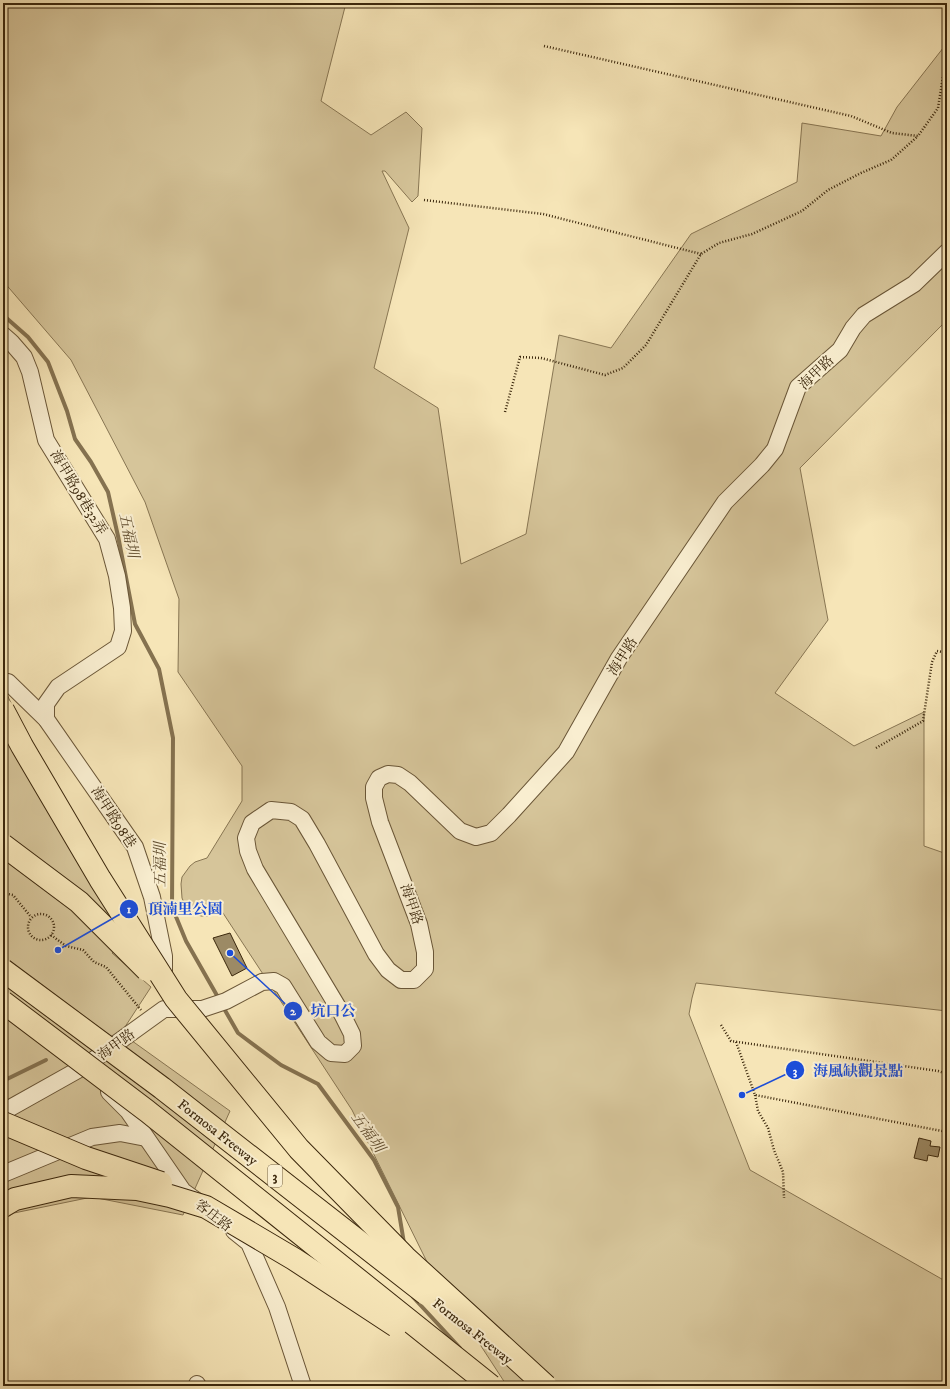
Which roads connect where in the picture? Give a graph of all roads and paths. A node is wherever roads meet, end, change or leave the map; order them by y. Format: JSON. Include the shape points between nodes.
{"nodes":[{"id":1,"x":544,"y":46,"type":"dead end"},
{"id":2,"x":947,"y":51,"type":"edge"},
{"id":3,"x":918,"y":136,"type":"junction"},
{"id":4,"x":424,"y":200,"type":"dead end"},
{"id":5,"x":947,"y":252,"type":"edge"},
{"id":6,"x":701,"y":254,"type":"junction"},
{"id":7,"x":3,"y":335,"type":"edge"},
{"id":8,"x":505,"y":412,"type":"dead end"},
{"id":9,"x":947,"y":653,"type":"edge"},
{"id":10,"x":3,"y":681,"type":"edge"},
{"id":11,"x":3,"y":710,"type":"edge"},
{"id":12,"x":46,"y":719,"type":"junction"},
{"id":13,"x":876,"y":748,"type":"dead end"},
{"id":14,"x":3,"y":845,"type":"edge"},
{"id":15,"x":3,"y":893,"type":"edge"},
{"id":16,"x":31,"y":917,"type":"junction"},
{"id":17,"x":51,"y":935,"type":"junction"},
{"id":18,"x":3,"y":970,"type":"edge"},
{"id":19,"x":3,"y":1002,"type":"edge"},
{"id":20,"x":170,"y":1004,"type":"junction"},
{"id":21,"x":149,"y":1020,"type":"junction"},
{"id":22,"x":721,"y":1026,"type":"dead end"},
{"id":23,"x":736,"y":1042,"type":"junction"},
{"id":24,"x":85,"y":1066,"type":"junction"},
{"id":25,"x":947,"y":1074,"type":"edge"},
{"id":26,"x":755,"y":1095,"type":"junction"},
{"id":27,"x":3,"y":1112,"type":"edge"},
{"id":28,"x":3,"y":1123,"type":"edge"},
{"id":29,"x":947,"y":1132,"type":"edge"},
{"id":30,"x":146,"y":1138,"type":"junction"},
{"id":31,"x":3,"y":1174,"type":"edge"},
{"id":32,"x":784,"y":1198,"type":"dead end"},
{"id":33,"x":3,"y":1206,"type":"edge"},
{"id":34,"x":206,"y":1207,"type":"junction"},
{"id":35,"x":303,"y":1386,"type":"edge"},
{"id":36,"x":484,"y":1386,"type":"edge"},
{"id":37,"x":491,"y":1386,"type":"edge"},
{"id":38,"x":545,"y":1386,"type":"edge"}],
"edges":[{"from":1,"to":3,"type":"path","via":[[851,116],[892,133]]},
{"from":2,"to":3,"type":"path","via":[[938,108]]},
{"from":3,"to":6,"type":"path","via":[[891,160],[828,190],[802,212],[752,234],[719,243]]},
{"from":4,"to":6,"type":"path","via":[[543,214]]},
{"from":5,"to":20,"type":"street","name":"海甲路","via":[[914,284],[864,315],[840,350],[798,387],[775,449],[724,502],[619,658],[566,752],[491,833],[476,837],[460,831],[410,783],[398,775],[388,774],[379,778],[374,787],[374,798],[380,822],[420,924],[425,952],[425,970],[414,980],[401,980],[388,970],[376,954],[302,819],[291,812],[271,810],[252,823],[246,838],[255,869],[352,1034],[353,1046],[345,1054],[331,1053],[318,1042],[283,986],[274,981],[262,982],[226,1001],[202,1009]]},
{"from":6,"to":8,"type":"path","via":[[646,345],[623,368],[604,375],[541,358],[520,357]]},
{"from":7,"to":12,"type":"street","name":"海甲路98巷32弄","via":[[24,357],[46,440],[107,539],[122,608],[123,631],[118,647],[58,686],[46,704]]},
{"from":9,"to":13,"type":"path","via":[[937,651],[932,662],[923,721]]},
{"from":10,"to":12,"type":"street","name":"海甲路98巷","via":[[8,682]]},
{"from":11,"to":20,"type":"highway","bridge":true},
{"from":12,"to":20,"type":"street","name":"海甲路98巷","via":[[135,847],[152,897],[164,956]]},
{"from":14,"to":20,"type":"highway","bridge":true,"via":[[79,902]]},
{"from":15,"to":16,"type":"path","via":[[13,895]]},
{"from":16,"to":17,"type":"path","via":[[40,913],[49,915],[54,923]]},
{"from":16,"to":17,"type":"path","via":[[27,925],[30,934],[38,940],[47,939]]},
{"from":17,"to":21,"type":"path","via":[[66,946],[83,950],[94,962],[106,967]]},
{"from":18,"to":38,"type":"highway","name":"Formosa Freeway","number":"3","bridge":true,"via":[[162,1088]]},
{"from":19,"to":37,"type":"highway","name":"Formosa Freeway","number":"3","bridge":true,"via":[[147,1111]]},
{"from":20,"to":21,"type":"street","name":"海甲路"},
{"from":20,"to":38,"type":"highway","bridge":true,"via":[[299,1149],[405,1257]]},
{"from":21,"to":24,"type":"street","name":"海甲路"},
{"from":22,"to":23,"type":"path","via":[[731,1041]]},
{"from":23,"to":25,"type":"path","via":[[938,1070]]},
{"from":23,"to":26,"type":"path"},
{"from":24,"to":27,"type":"street","name":"海甲路"},
{"from":24,"to":30,"type":"street","name":"客庄路","via":[[128,1111]]},
{"from":26,"to":29,"type":"path"},
{"from":26,"to":32,"type":"path","via":[[758,1112],[768,1128],[783,1172]]},
{"from":28,"to":34,"type":"highway","bridge":true,"via":[[86,1158],[166,1184]]},
{"from":30,"to":31,"type":"street","via":[[120,1133],[92,1138]]},
{"from":30,"to":35,"type":"street","name":"客庄路","via":[[183,1191],[249,1243],[277,1307]]},
{"from":33,"to":34,"type":"highway","bridge":true,"via":[[15,1199],[71,1186],[137,1189]]},
{"from":34,"to":36,"type":"highway","bridge":true,"via":[[294,1259]]}]}
